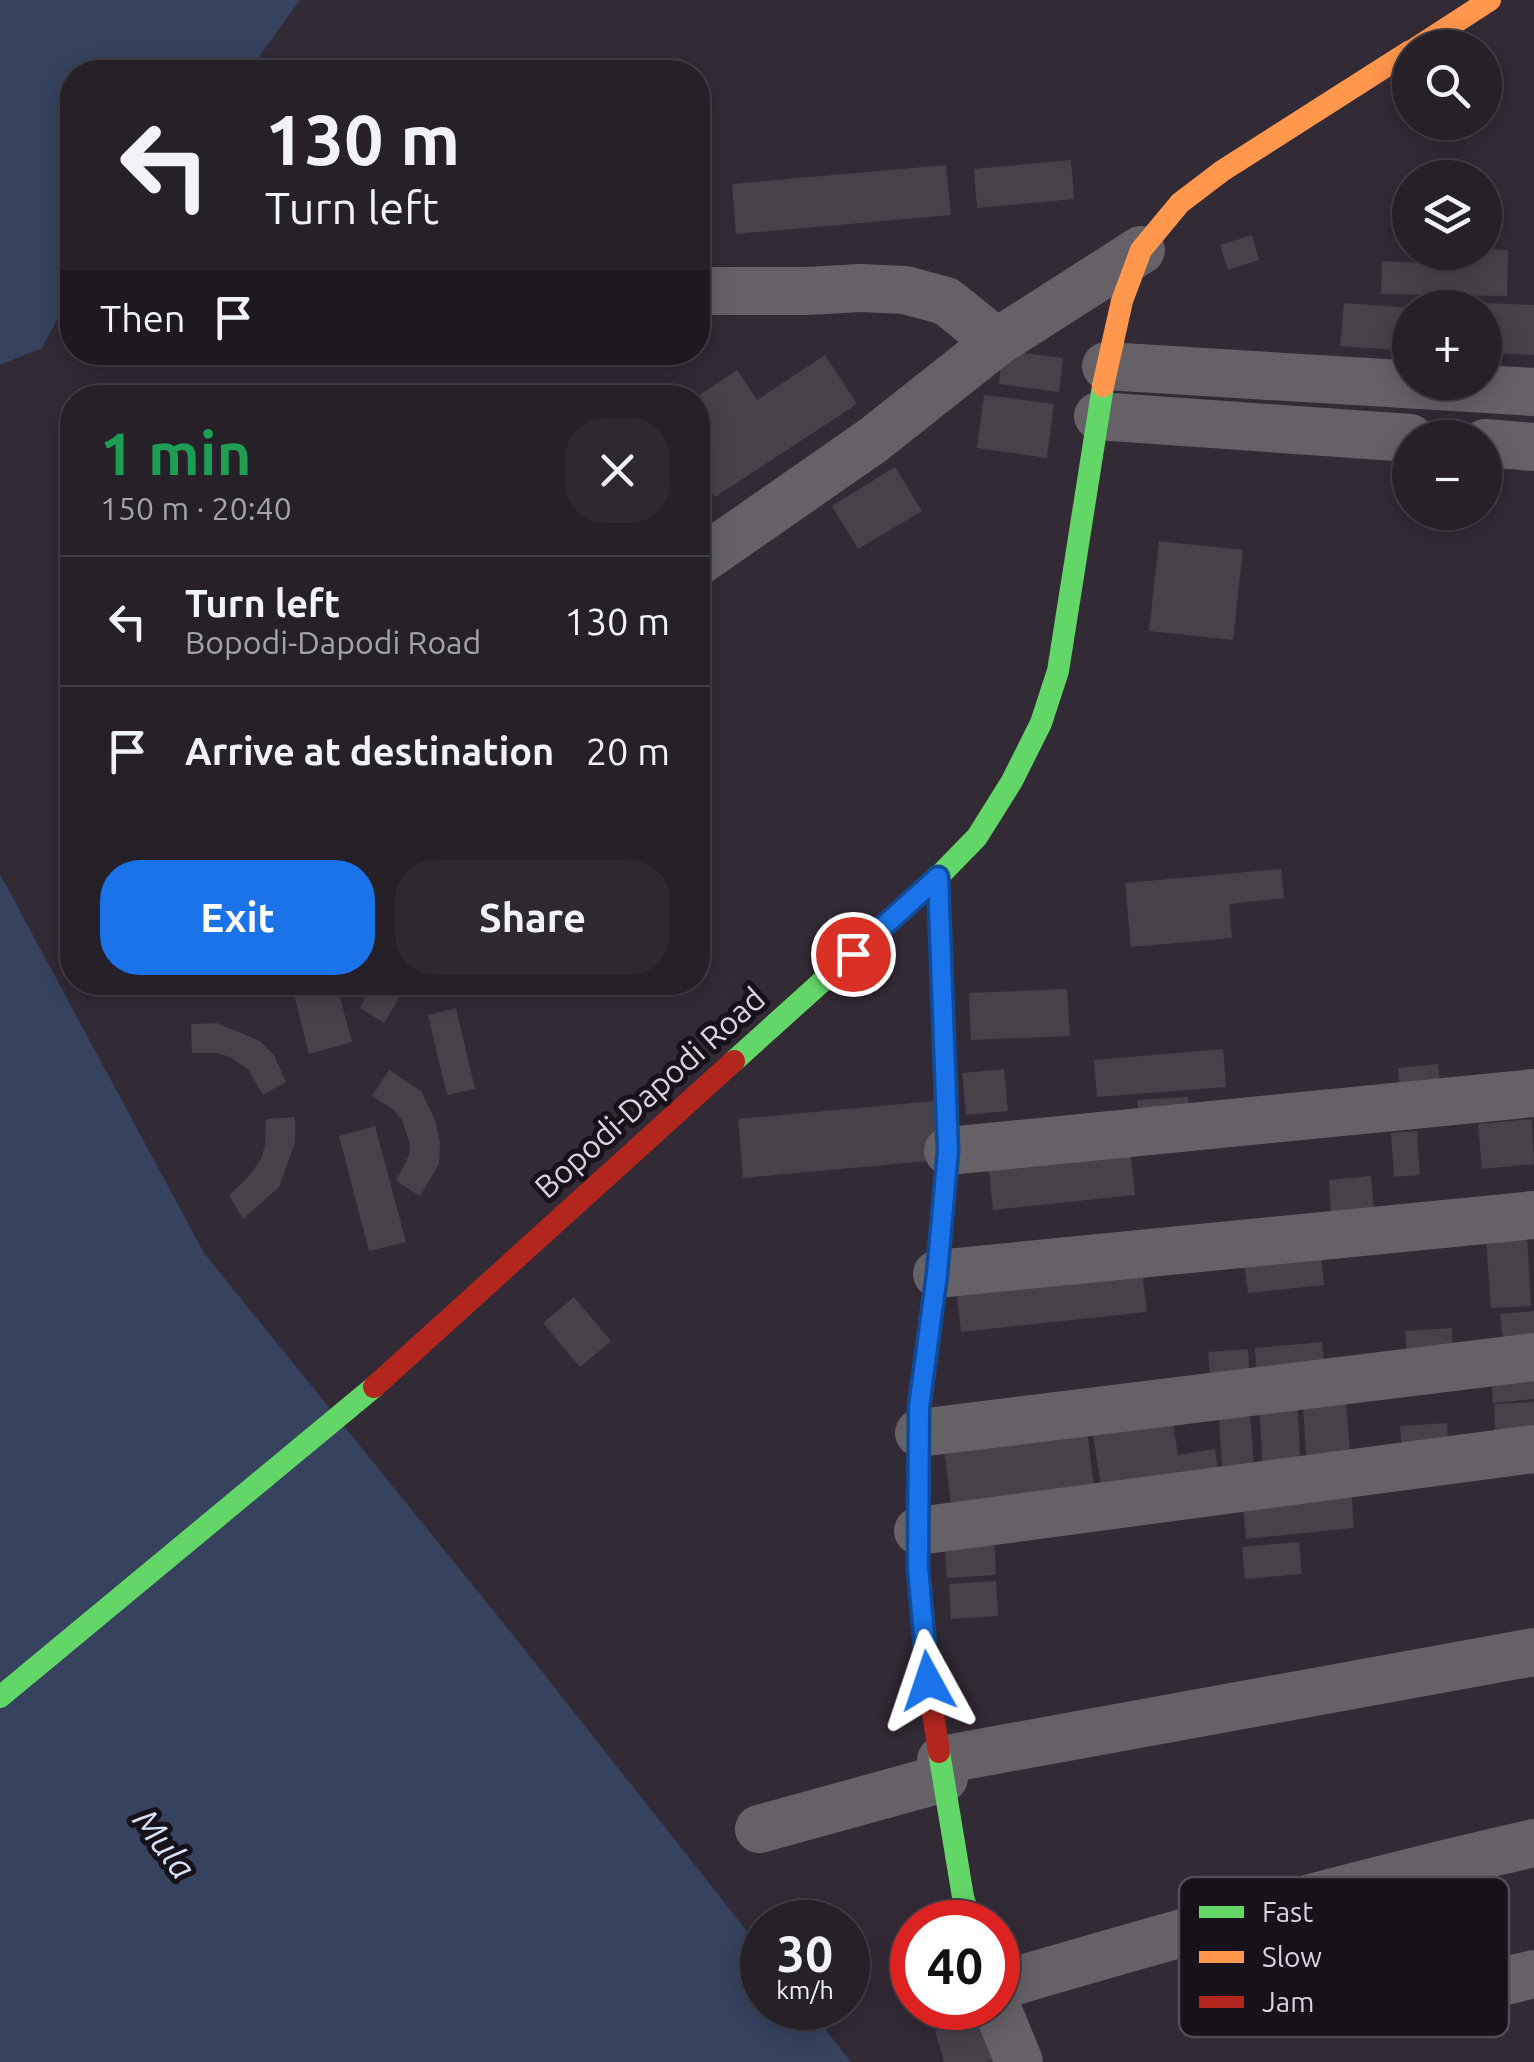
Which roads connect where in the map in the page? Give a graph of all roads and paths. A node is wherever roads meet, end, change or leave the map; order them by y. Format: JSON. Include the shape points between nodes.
{"nodes":[{"id":1,"x":1490,"y":0,"type":"edge"},
{"id":2,"x":1443,"y":30,"type":"edge"},
{"id":3,"x":1392,"y":62,"type":"edge"},
{"id":4,"x":1141,"y":250,"type":"junction"},
{"id":5,"x":710,"y":291,"type":"edge"},
{"id":6,"x":998,"y":342,"type":"junction"},
{"id":7,"x":1106,"y":366,"type":"junction"},
{"id":8,"x":1534,"y":392,"type":"edge"},
{"id":9,"x":1098,"y":416,"type":"junction"},
{"id":10,"x":1392,"y":437,"type":"edge"},
{"id":11,"x":1502,"y":445,"type":"edge"},
{"id":12,"x":1534,"y":447,"type":"edge"},
{"id":13,"x":710,"y":554,"type":"edge"},
{"id":14,"x":938,"y":877,"type":"junction"},
{"id":15,"x":1534,"y":1093,"type":"edge"},
{"id":16,"x":948,"y":1151,"type":"junction"},
{"id":17,"x":1534,"y":1215,"type":"edge"},
{"id":18,"x":937,"y":1274,"type":"junction"},
{"id":19,"x":1534,"y":1357,"type":"edge"},
{"id":20,"x":918,"y":1433,"type":"junction"},
{"id":21,"x":1534,"y":1450,"type":"edge"},
{"id":22,"x":918,"y":1531,"type":"junction"},
{"id":23,"x":1534,"y":1652,"type":"edge"},
{"id":24,"x":0,"y":1697,"type":"edge"},
{"id":25,"x":942,"y":1769,"type":"junction"},
{"id":26,"x":759,"y":1829,"type":"dead end"},
{"id":27,"x":1534,"y":1843,"type":"edge"},
{"id":28,"x":1390,"y":1877,"type":"edge"},
{"id":29,"x":965,"y":1900,"type":"edge"},
{"id":30,"x":1179,"y":1932,"type":"edge"},
{"id":31,"x":1534,"y":1974,"type":"edge"},
{"id":32,"x":1020,"y":1979,"type":"edge"},
{"id":33,"x":1509,"y":1980,"type":"edge"},
{"id":34,"x":1005,"y":2030,"type":"edge"},
{"id":35,"x":1019,"y":2062,"type":"edge"}],
"edges":[{"from":1,"to":2,"type":"street","name":"Bopodi-Dapodi Road"},
{"from":3,"to":4,"type":"street","name":"Bopodi-Dapodi Road","via":[[1222,171],[1180,203]]},
{"from":4,"to":6,"type":"street"},
{"from":4,"to":7,"type":"street","name":"Bopodi-Dapodi Road"},
{"from":5,"to":6,"type":"street","via":[[905,290],[946,301]]},
{"from":6,"to":13,"type":"street","via":[[872,441]]},
{"from":7,"to":8,"type":"street"},
{"from":7,"to":9,"type":"street","name":"Bopodi-Dapodi Road"},
{"from":9,"to":10,"type":"street"},
{"from":9,"to":14,"type":"street","name":"Bopodi-Dapodi Road","via":[[1058,671],[1041,723],[978,837]]},
{"from":11,"to":12,"type":"street"},
{"from":14,"to":16,"type":"street"},
{"from":14,"to":24,"type":"street","name":"Bopodi-Dapodi Road","via":[[371,1388]]},
{"from":15,"to":16,"type":"street"},
{"from":16,"to":18,"type":"street"},
{"from":17,"to":18,"type":"street"},
{"from":18,"to":20,"type":"street"},
{"from":19,"to":20,"type":"street"},
{"from":20,"to":22,"type":"street"},
{"from":21,"to":22,"type":"street"},
{"from":22,"to":25,"type":"street","via":[[928,1681]]},
{"from":23,"to":25,"type":"street"},
{"from":25,"to":26,"type":"street"},
{"from":25,"to":29,"type":"street"},
{"from":27,"to":28,"type":"street"},
{"from":30,"to":32,"type":"street"},
{"from":31,"to":33,"type":"street"},
{"from":34,"to":35,"type":"street"}]}
